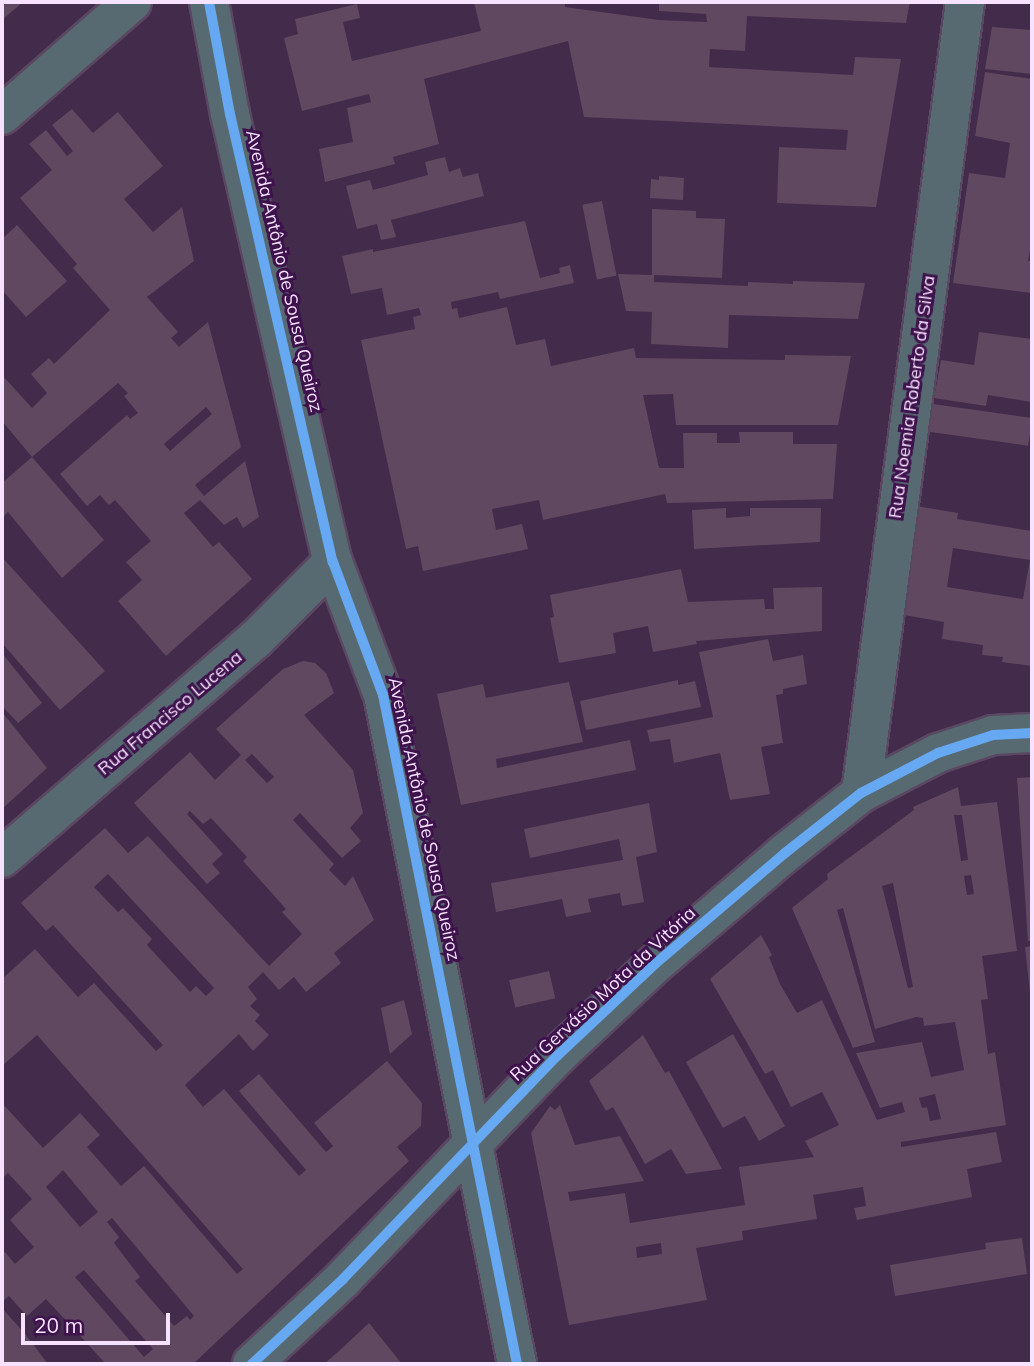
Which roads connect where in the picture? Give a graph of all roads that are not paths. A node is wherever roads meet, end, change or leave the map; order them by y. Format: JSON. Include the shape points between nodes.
{"nodes":[{"id":1,"x":132,"y":2,"type":"edge"},
{"id":2,"x":209,"y":2,"type":"edge"},
{"id":3,"x":965,"y":2,"type":"edge"},
{"id":4,"x":2,"y":115,"type":"edge"},
{"id":5,"x":332,"y":562,"type":"junction"},
{"id":6,"x":1032,"y":733,"type":"edge"},
{"id":7,"x":861,"y":793,"type":"junction"},
{"id":8,"x":2,"y":858,"type":"edge"},
{"id":9,"x":474,"y":1144,"type":"junction"},
{"id":10,"x":252,"y":1364,"type":"edge"},
{"id":11,"x":517,"y":1364,"type":"edge"}],
"edges":[{"from":1,"to":4,"type":"street"},
{"from":2,"to":5,"type":"street","name":"Avenida Antônio de Sousa Queiroz"},
{"from":3,"to":7,"type":"street","name":"Rua Noemia Roberto da Silva"},
{"from":5,"to":8,"type":"street","name":"Rua Francisco Lucena","via":[[255,640]]},
{"from":5,"to":9,"type":"street","name":"Avenida Antônio de Sousa Queiroz","via":[[383,695]]},
{"from":6,"to":7,"type":"street","name":"Rua Gervásio Mota da Vitória","via":[[993,736],[938,753]]},
{"from":7,"to":9,"type":"street","name":"Rua Gervásio Mota da Vitória","via":[[655,964],[557,1056]]},
{"from":9,"to":10,"type":"street","name":"Rua Gervásio Mota da Vitória","via":[[343,1279]]},
{"from":9,"to":11,"type":"street","name":"Avenida Antônio de Sousa Queiroz"}]}
